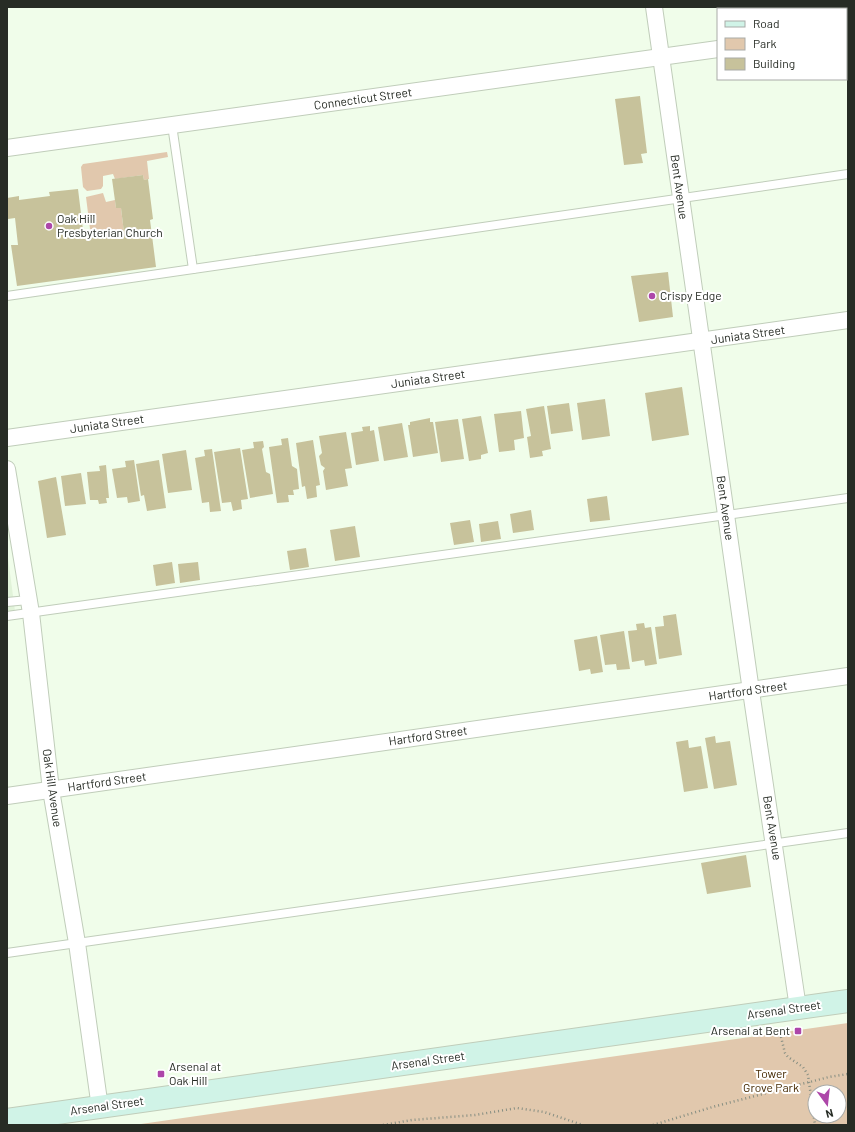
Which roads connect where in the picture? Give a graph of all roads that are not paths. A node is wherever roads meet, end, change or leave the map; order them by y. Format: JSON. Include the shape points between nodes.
{"nodes":[{"id":1,"x":654,"y":7,"type":"edge"},
{"id":2,"x":717,"y":49,"type":"edge"},
{"id":3,"x":661,"y":57,"type":"junction"},
{"id":4,"x":172,"y":125,"type":"junction"},
{"id":5,"x":7,"y":148,"type":"edge"},
{"id":6,"x":848,"y":174,"type":"edge"},
{"id":7,"x":681,"y":199,"type":"junction"},
{"id":8,"x":193,"y":269,"type":"junction"},
{"id":9,"x":7,"y":296,"type":"edge"},
{"id":10,"x":848,"y":320,"type":"edge"},
{"id":11,"x":702,"y":341,"type":"junction"},
{"id":12,"x":7,"y":438,"type":"edge"},
{"id":13,"x":7,"y":468,"type":"edge"},
{"id":14,"x":848,"y":498,"type":"edge"},
{"id":15,"x":726,"y":515,"type":"junction"},
{"id":16,"x":7,"y":602,"type":"edge"},
{"id":17,"x":30,"y":606,"type":"junction"},
{"id":18,"x":7,"y":616,"type":"edge"},
{"id":19,"x":848,"y":676,"type":"edge"},
{"id":20,"x":751,"y":691,"type":"junction"},
{"id":21,"x":51,"y":790,"type":"junction"},
{"id":22,"x":7,"y":796,"type":"edge"},
{"id":23,"x":848,"y":833,"type":"edge"},
{"id":24,"x":775,"y":843,"type":"junction"},
{"id":25,"x":77,"y":943,"type":"junction"},
{"id":26,"x":7,"y":953,"type":"edge"},
{"id":27,"x":848,"y":1001,"type":"edge"},
{"id":28,"x":798,"y":1008,"type":"junction"},
{"id":29,"x":100,"y":1108,"type":"junction"},
{"id":30,"x":7,"y":1120,"type":"edge"}],
"edges":[{"from":1,"to":3,"type":"street","name":"Bent Avenue"},
{"from":2,"to":3,"type":"street","name":"Connecticut Street"},
{"from":3,"to":4,"type":"street","name":"Connecticut Street"},
{"from":3,"to":7,"type":"street","name":"Bent Avenue"},
{"from":4,"to":5,"type":"street","name":"Connecticut Street"},
{"from":4,"to":8,"type":"lane"},
{"from":6,"to":7,"type":"lane"},
{"from":7,"to":8,"type":"lane"},
{"from":7,"to":11,"type":"street","name":"Bent Avenue"},
{"from":8,"to":9,"type":"lane"},
{"from":10,"to":11,"type":"street","name":"Juniata Street"},
{"from":11,"to":12,"type":"street","name":"Juniata Street"},
{"from":11,"to":15,"type":"street","name":"Bent Avenue"},
{"from":13,"to":17,"type":"street","name":"Oak Hill Avenue"},
{"from":14,"to":15,"type":"lane"},
{"from":15,"to":17,"type":"lane"},
{"from":15,"to":20,"type":"street","name":"Bent Avenue"},
{"from":16,"to":17,"type":"lane"},
{"from":17,"to":18,"type":"lane"},
{"from":17,"to":21,"type":"street","name":"Oak Hill Avenue"},
{"from":19,"to":20,"type":"street","name":"Hartford Street"},
{"from":20,"to":21,"type":"street","name":"Hartford Street"},
{"from":20,"to":24,"type":"street","name":"Bent Avenue"},
{"from":21,"to":22,"type":"street","name":"Hartford Street"},
{"from":21,"to":25,"type":"street","name":"Oak Hill Avenue"},
{"from":23,"to":24,"type":"lane"},
{"from":24,"to":25,"type":"lane"},
{"from":24,"to":28,"type":"street","name":"Bent Avenue"},
{"from":25,"to":26,"type":"lane"},
{"from":25,"to":29,"type":"street","name":"Oak Hill Avenue"},
{"from":27,"to":28,"type":"main road","name":"Arsenal Street"},
{"from":28,"to":29,"type":"main road","name":"Arsenal Street"},
{"from":29,"to":30,"type":"main road","name":"Arsenal Street"}]}
